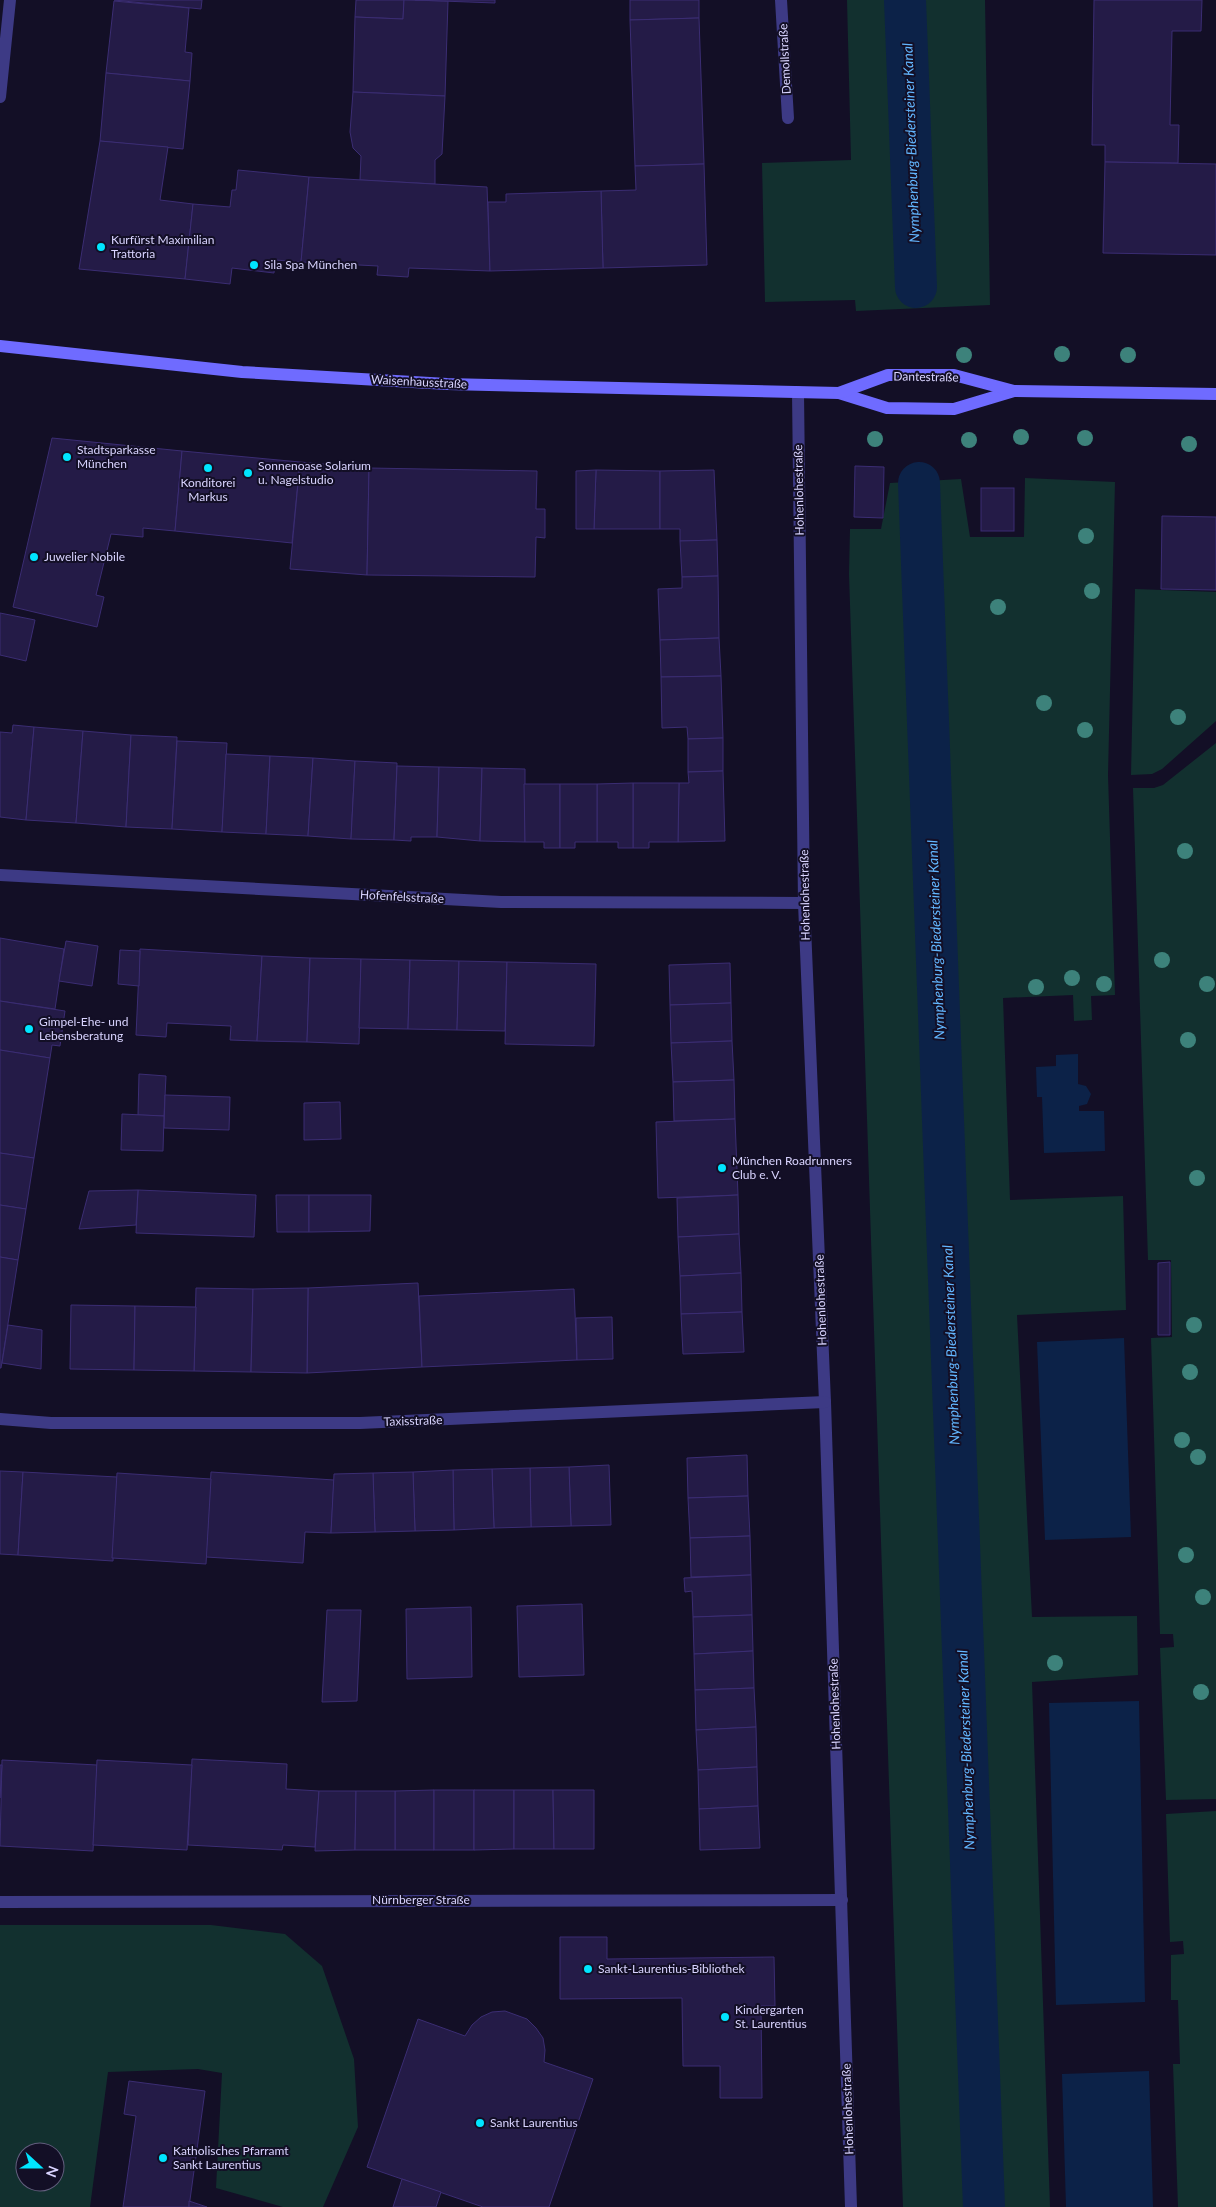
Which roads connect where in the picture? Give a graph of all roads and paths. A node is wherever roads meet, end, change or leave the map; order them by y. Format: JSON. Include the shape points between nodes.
{"nodes":[{"id":1,"x":10,"y":0,"type":"edge"},
{"id":2,"x":782,"y":0,"type":"edge"},
{"id":3,"x":0,"y":97,"type":"edge"},
{"id":4,"x":788,"y":118,"type":"dead end"},
{"id":5,"x":0,"y":346,"type":"edge"},
{"id":6,"x":1014,"y":391,"type":"junction"},
{"id":7,"x":798,"y":392,"type":"junction"},
{"id":8,"x":839,"y":393,"type":"junction"},
{"id":9,"x":1216,"y":394,"type":"edge"},
{"id":10,"x":0,"y":875,"type":"edge"},
{"id":11,"x":804,"y":904,"type":"junction"},
{"id":12,"x":825,"y":1402,"type":"junction"},
{"id":13,"x":0,"y":1419,"type":"edge"},
{"id":14,"x":842,"y":1900,"type":"junction"},
{"id":15,"x":0,"y":1902,"type":"edge"},
{"id":16,"x":851,"y":2207,"type":"edge"}],
"edges":[{"from":1,"to":3,"type":"street"},
{"from":2,"to":4,"type":"street","name":"Demollstraße"},
{"from":5,"to":7,"type":"street","name":"Waisenhausstraße","via":[[242,372],[418,382]]},
{"from":6,"to":8,"type":"street","name":"Dantestraße","via":[[954,409],[886,408]]},
{"from":6,"to":8,"type":"street","name":"Dantestraße","via":[[954,375],[888,375]]},
{"from":6,"to":9,"type":"street","name":"Dantestraße"},
{"from":7,"to":8,"type":"street","name":"Waisenhausstraße"},
{"from":7,"to":11,"type":"street","name":"Hohenlohestraße"},
{"from":10,"to":11,"type":"street","name":"Hofenfelsstraße","via":[[501,902]]},
{"from":11,"to":12,"type":"street","name":"Hohenlohestraße"},
{"from":12,"to":13,"type":"street","name":"Taxisstraße","via":[[360,1423]]},
{"from":12,"to":14,"type":"street","name":"Hohenlohestraße"},
{"from":14,"to":15,"type":"street","name":"Nürnberger Straße"},
{"from":14,"to":16,"type":"street","name":"Hohenlohestraße"}]}
